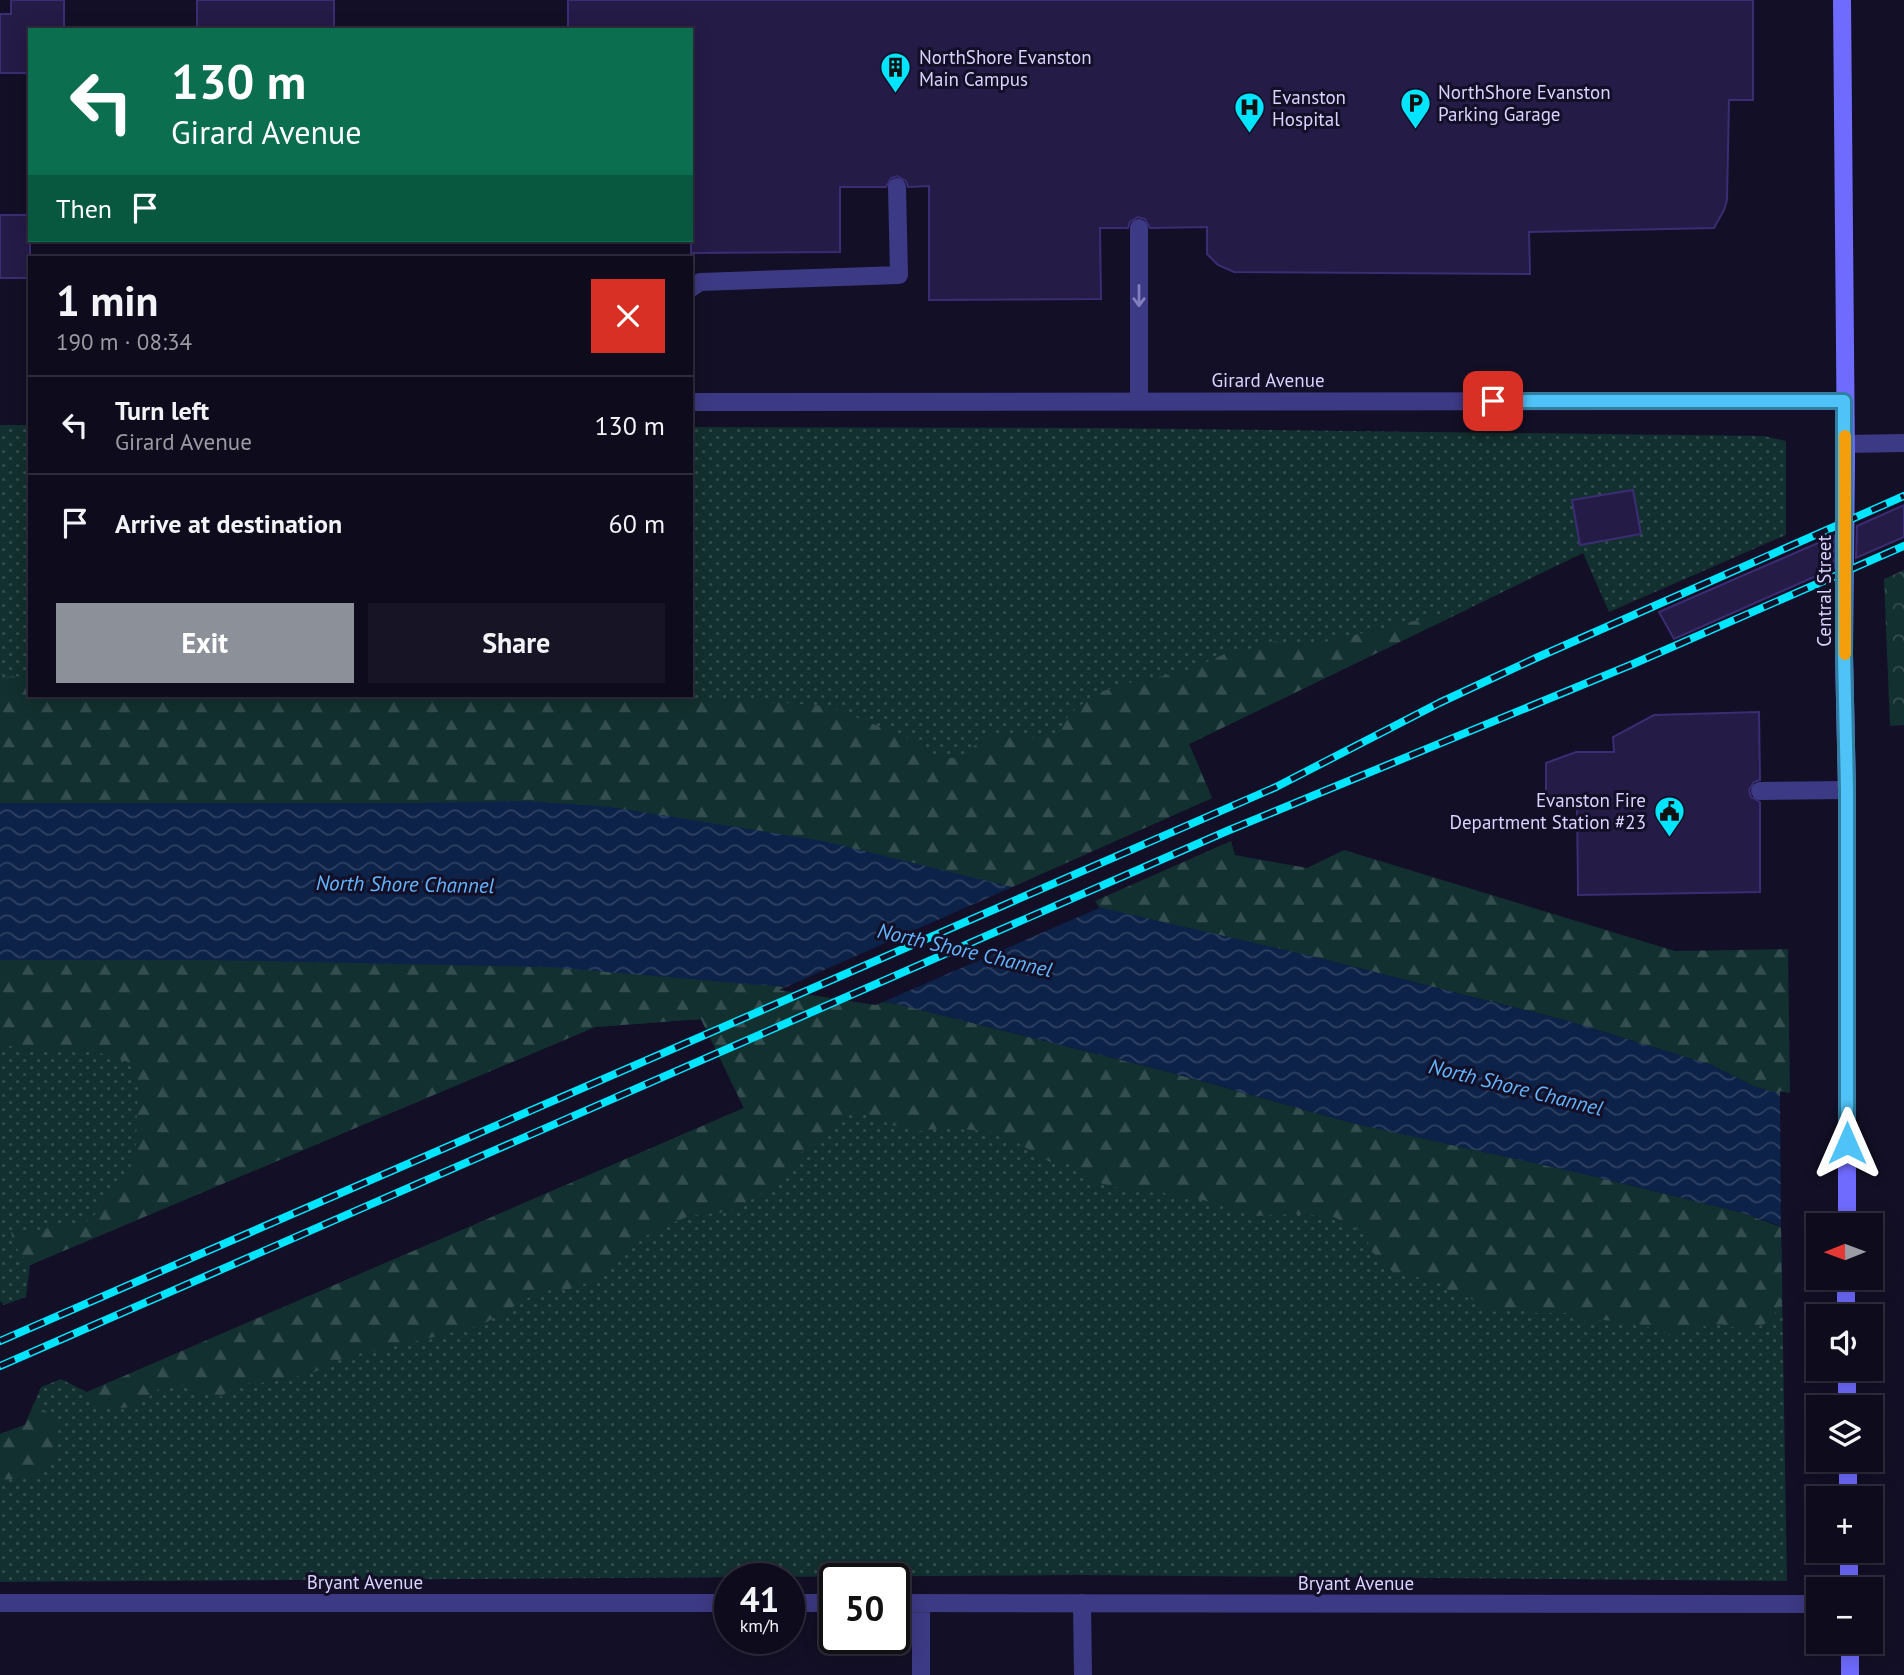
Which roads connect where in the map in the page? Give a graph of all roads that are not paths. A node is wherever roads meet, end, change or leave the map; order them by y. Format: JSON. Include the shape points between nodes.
{"nodes":[{"id":1,"x":1842,"y":0,"type":"edge"},
{"id":2,"x":897,"y":187,"type":"dead end"},
{"id":3,"x":1139,"y":228,"type":"dead end"},
{"id":4,"x":693,"y":287,"type":"edge"},
{"id":5,"x":1139,"y":401,"type":"junction"},
{"id":6,"x":1844,"y":401,"type":"junction"},
{"id":7,"x":693,"y":402,"type":"edge"},
{"id":8,"x":1904,"y":443,"type":"edge"},
{"id":9,"x":1845,"y":444,"type":"junction"},
{"id":10,"x":1847,"y":790,"type":"junction"},
{"id":11,"x":1760,"y":791,"type":"dead end"},
{"id":12,"x":1847,"y":1213,"type":"edge"},
{"id":13,"x":0,"y":1603,"type":"edge"},
{"id":14,"x":714,"y":1603,"type":"edge"},
{"id":15,"x":910,"y":1603,"type":"edge"},
{"id":16,"x":921,"y":1603,"type":"junction"},
{"id":17,"x":1082,"y":1603,"type":"junction"},
{"id":18,"x":1806,"y":1604,"type":"edge"},
{"id":19,"x":1850,"y":1654,"type":"edge"},
{"id":20,"x":921,"y":1675,"type":"edge"},
{"id":21,"x":1083,"y":1675,"type":"edge"},
{"id":22,"x":1850,"y":1675,"type":"edge"}],
"edges":[{"from":1,"to":6,"type":"main road","name":"Central Street"},
{"from":2,"to":4,"type":"street","via":[[899,275],[700,282]]},
{"from":3,"to":5,"type":"street","one_way":true},
{"from":5,"to":6,"type":"street","name":"Girard Avenue"},
{"from":5,"to":7,"type":"street","name":"Girard Avenue"},
{"from":6,"to":9,"type":"main road","name":"Central Street"},
{"from":8,"to":9,"type":"street"},
{"from":9,"to":10,"type":"main road","name":"Central Street"},
{"from":10,"to":11,"type":"street"},
{"from":10,"to":12,"type":"main road","name":"Central Street"},
{"from":13,"to":14,"type":"street","name":"Bryant Avenue"},
{"from":15,"to":16,"type":"street","name":"Bryant Avenue"},
{"from":16,"to":17,"type":"street","name":"Bryant Avenue"},
{"from":16,"to":20,"type":"street"},
{"from":17,"to":18,"type":"street","name":"Bryant Avenue"},
{"from":17,"to":21,"type":"street"},
{"from":19,"to":22,"type":"main road"}]}
